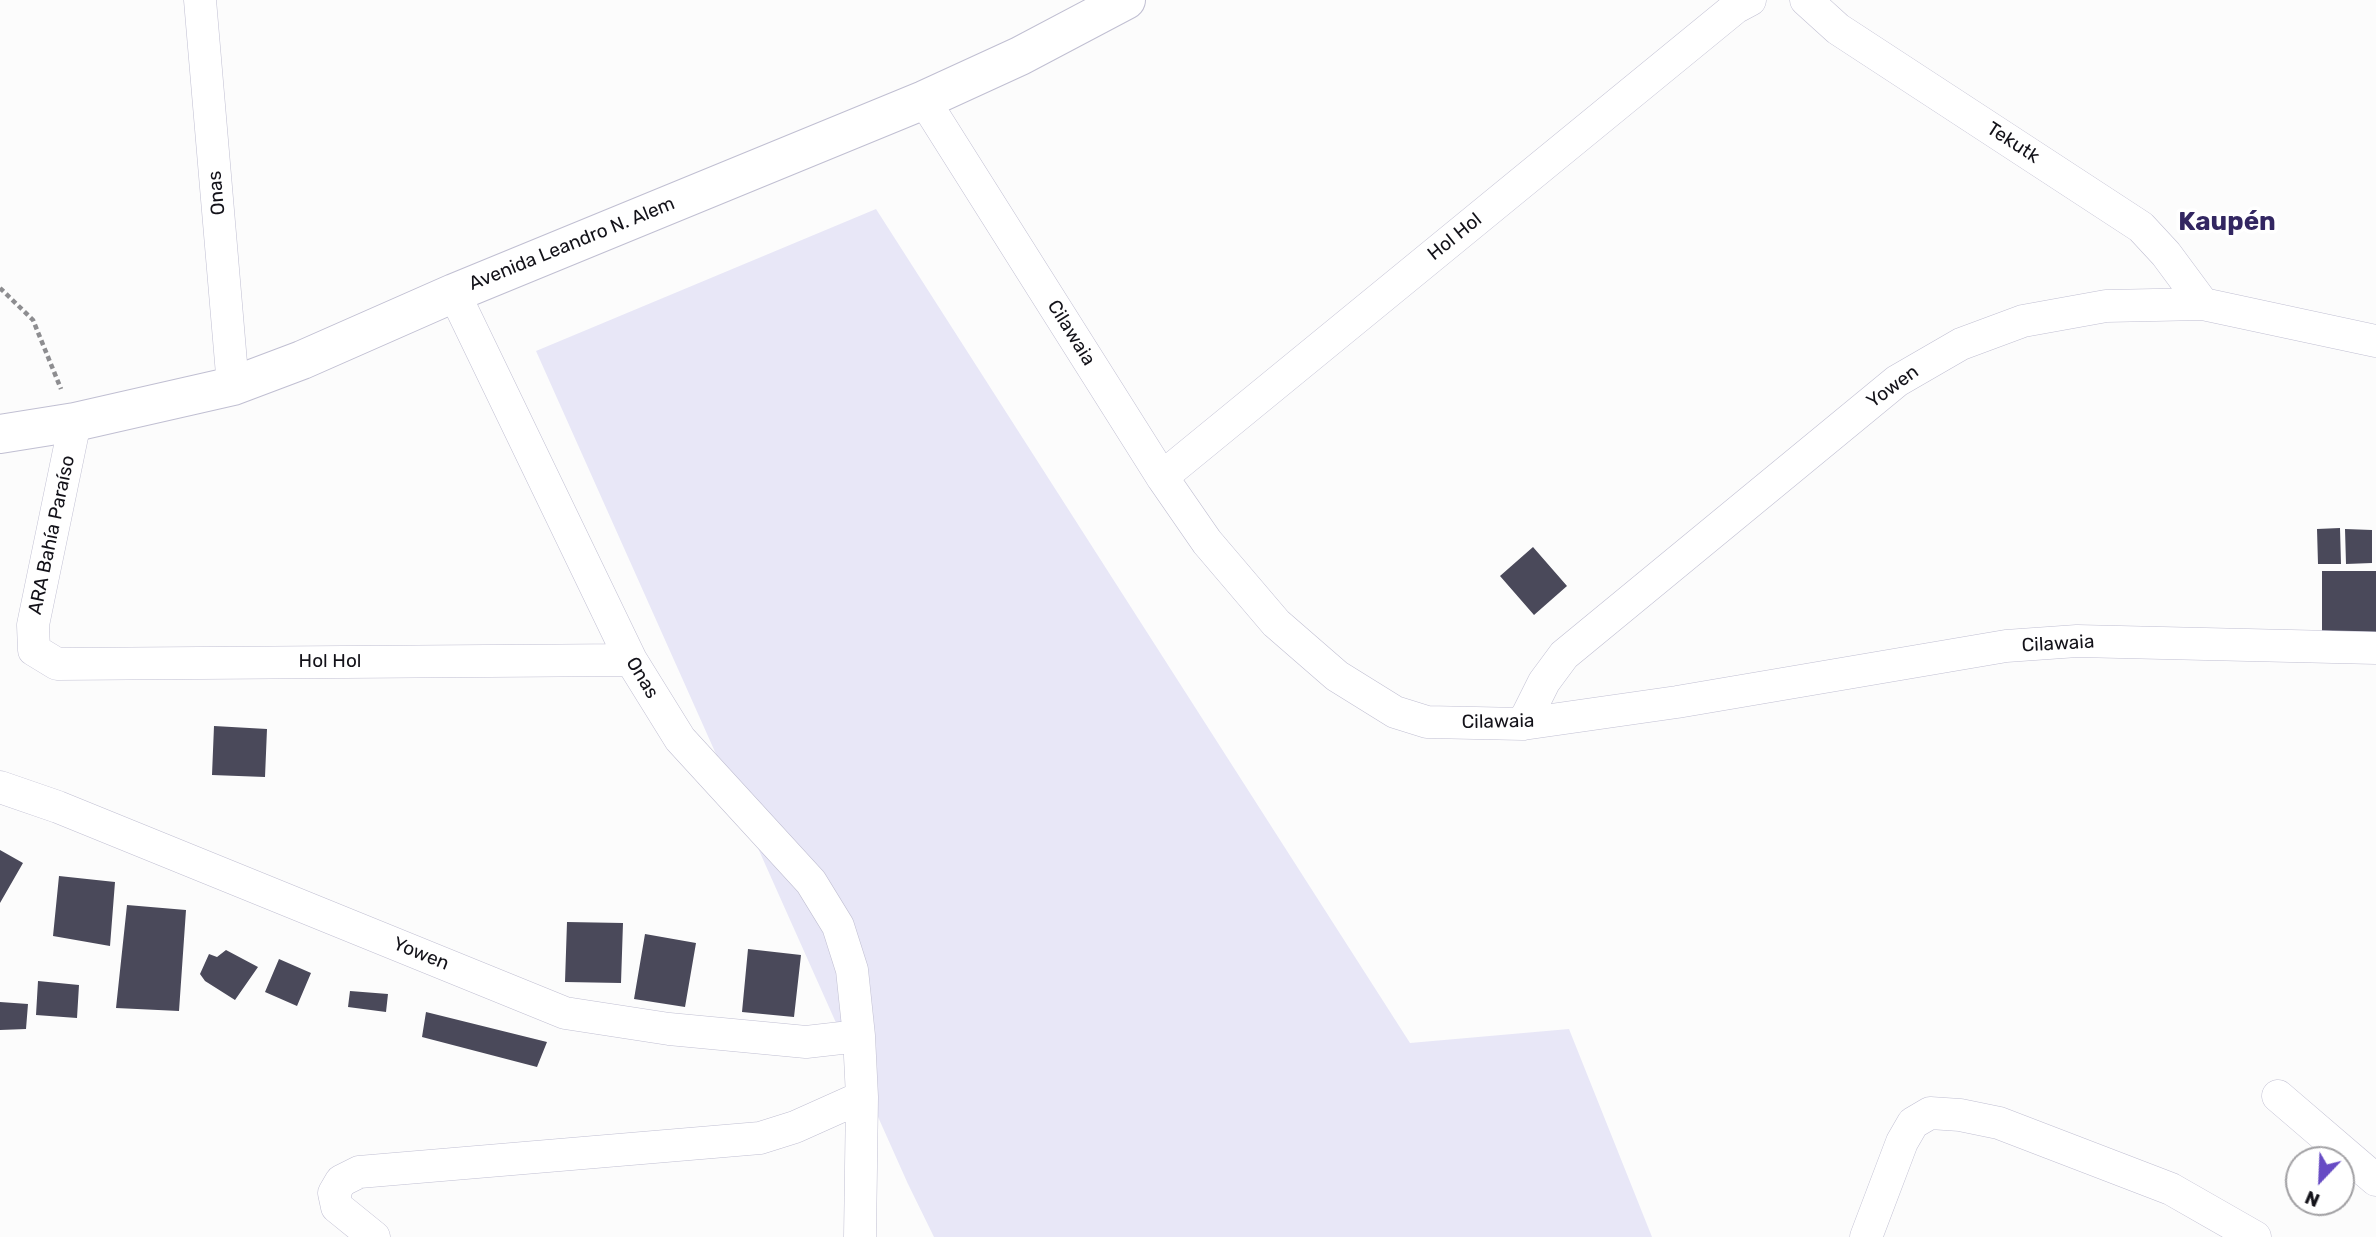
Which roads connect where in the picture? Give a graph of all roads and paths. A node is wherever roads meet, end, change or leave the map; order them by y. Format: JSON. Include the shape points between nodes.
{"nodes":[{"id":1,"x":200,"y":0,"type":"edge"},
{"id":2,"x":1126,"y":0,"type":"edge"},
{"id":3,"x":1750,"y":0,"type":"edge"},
{"id":4,"x":1806,"y":0,"type":"edge"},
{"id":5,"x":924,"y":100,"type":"junction"},
{"id":6,"x":0,"y":288,"type":"edge"},
{"id":7,"x":454,"y":292,"type":"junction"},
{"id":8,"x":2203,"y":304,"type":"junction"},
{"id":9,"x":2376,"y":341,"type":"edge"},
{"id":10,"x":233,"y":386,"type":"junction"},
{"id":11,"x":75,"y":422,"type":"junction"},
{"id":12,"x":0,"y":434,"type":"edge"},
{"id":13,"x":1161,"y":477,"type":"junction"},
{"id":14,"x":2376,"y":648,"type":"edge"},
{"id":15,"x":34,"y":650,"type":"joint"},
{"id":16,"x":631,"y":660,"type":"junction"},
{"id":17,"x":1523,"y":724,"type":"junction"},
{"id":18,"x":1,"y":787,"type":"edge"},
{"id":19,"x":859,"y":1036,"type":"junction"},
{"id":20,"x":2278,"y":1096,"type":"dead end"},
{"id":21,"x":862,"y":1097,"type":"junction"},
{"id":22,"x":2376,"y":1180,"type":"edge"},
{"id":23,"x":374,"y":1237,"type":"edge"},
{"id":24,"x":860,"y":1237,"type":"edge"},
{"id":25,"x":1866,"y":1237,"type":"edge"},
{"id":26,"x":2255,"y":1237,"type":"edge"}],
"edges":[{"from":1,"to":10,"type":"street","name":"Onas"},
{"from":2,"to":5,"type":"highway","name":"Avenida Leandro N. Alem"},
{"from":3,"to":13,"type":"street","name":"Hol Hol"},
{"from":4,"to":8,"type":"street","name":"Tekutk","via":[[1838,29],[2141,227]]},
{"from":5,"to":7,"type":"highway","name":"Avenida Leandro N. Alem"},
{"from":5,"to":13,"type":"street","name":"Cilawaia"},
{"from":6,"to":11,"type":"path","via":[[33,320]]},
{"from":7,"to":10,"type":"highway","name":"Avenida Leandro N. Alem"},
{"from":7,"to":16,"type":"street","name":"Onas"},
{"from":8,"to":9,"type":"street","name":"Yowen"},
{"from":8,"to":17,"type":"street","name":"Yowen","via":[[2106,306],[2023,321],[1961,344],[1897,381],[1564,655]]},
{"from":10,"to":11,"type":"highway","name":"Avenida Leandro N. Alem"},
{"from":11,"to":12,"type":"highway","name":"Avenida Leandro N. Alem"},
{"from":11,"to":15,"type":"street","name":"ARA Bahía Paraíso","via":[[33,625]]},
{"from":13,"to":17,"type":"street","name":"Cilawaia","via":[[1207,542],[1276,623],[1337,676],[1395,712],[1427,722]]},
{"from":14,"to":17,"type":"street","name":"Cilawaia","via":[[2077,641],[2006,646]]},
{"from":15,"to":16,"type":"street","name":"Hol Hol","via":[[57,664]]},
{"from":16,"to":19,"type":"street","name":"Onas","via":[[680,739],[811,882],[838,926],[852,970]]},
{"from":18,"to":19,"type":"street","name":"Yowen","via":[[565,1013],[668,1029],[806,1042]]},
{"from":19,"to":21,"type":"street","name":"Onas"},
{"from":20,"to":22,"type":"street"},
{"from":21,"to":23,"type":"street","via":[[760,1138],[359,1172],[341,1181],[334,1193],[337,1208]]},
{"from":21,"to":24,"type":"street","name":"Onas"},
{"from":25,"to":26,"type":"street","via":[[1902,1142],[1913,1123],[1930,1113],[1999,1123],[2171,1189]]}]}
